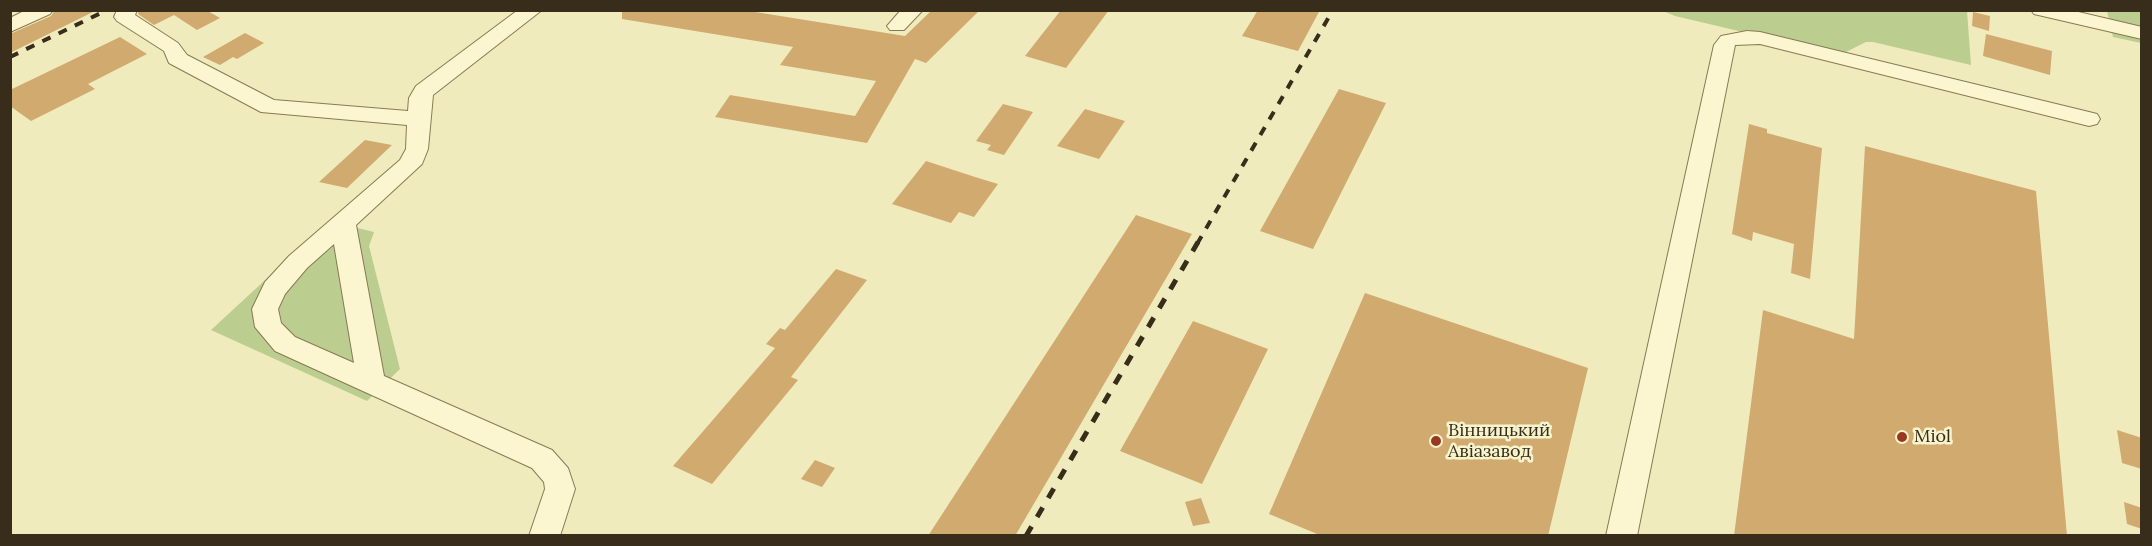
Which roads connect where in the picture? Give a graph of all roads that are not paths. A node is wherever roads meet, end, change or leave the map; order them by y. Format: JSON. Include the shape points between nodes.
{"nodes":[{"id":1,"x":43,"y":10,"type":"edge"},
{"id":2,"x":127,"y":10,"type":"edge"},
{"id":3,"x":532,"y":10,"type":"edge"},
{"id":4,"x":914,"y":10,"type":"edge"},
{"id":5,"x":2042,"y":11,"type":"edge"},
{"id":6,"x":10,"y":26,"type":"edge"},
{"id":7,"x":897,"y":26,"type":"dead end"},
{"id":8,"x":2142,"y":33,"type":"edge"},
{"id":9,"x":419,"y":119,"type":"junction"},
{"id":10,"x":2089,"y":119,"type":"dead end"},
{"id":11,"x":343,"y":223,"type":"junction"},
{"id":12,"x":371,"y":382,"type":"junction"},
{"id":13,"x":544,"y":536,"type":"edge"},
{"id":14,"x":1621,"y":536,"type":"edge"}],
"edges":[{"from":1,"to":6,"type":"street"},
{"from":2,"to":9,"type":"street","via":[[124,17],[171,47],[176,58],[269,107]]},
{"from":3,"to":9,"type":"street","via":[[429,87],[420,98]]},
{"from":4,"to":7,"type":"street"},
{"from":5,"to":8,"type":"street"},
{"from":9,"to":11,"type":"street","via":[[417,149],[410,164]]},
{"from":10,"to":14,"type":"street","via":[[1760,38],[1728,40]]},
{"from":11,"to":12,"type":"street"},
{"from":11,"to":12,"type":"street","via":[[285,275],[269,299],[265,318],[268,327],[285,344]]},
{"from":12,"to":13,"type":"street","via":[[542,459],[558,477],[560,489]]}]}
